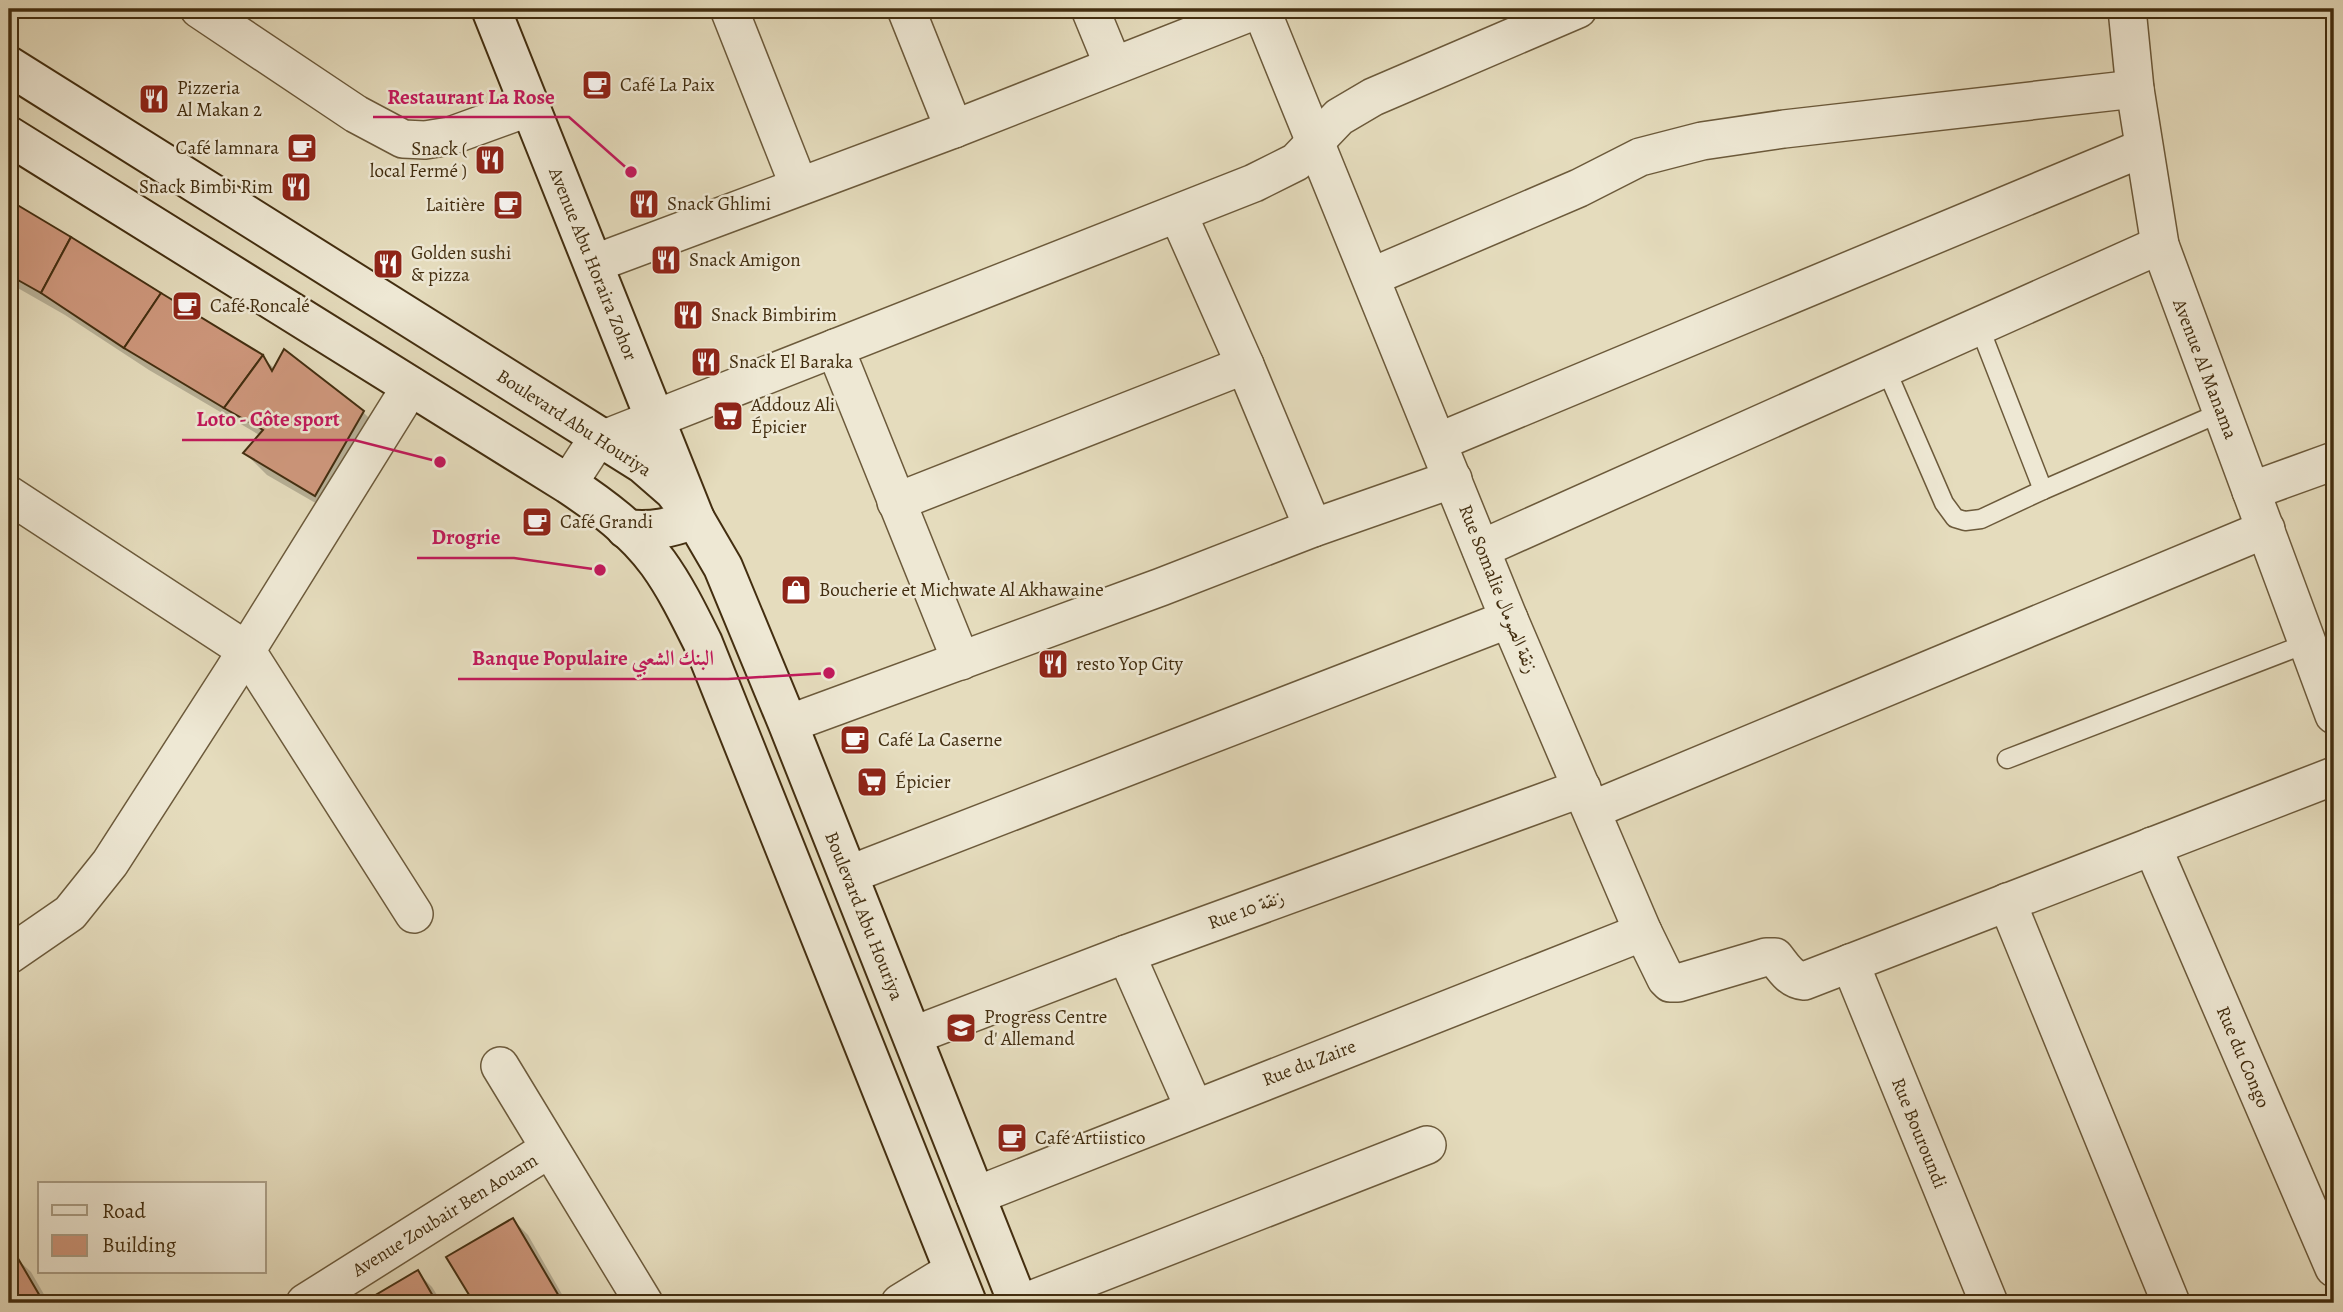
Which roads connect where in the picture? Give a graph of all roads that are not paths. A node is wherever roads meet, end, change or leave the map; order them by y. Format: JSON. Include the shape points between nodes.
{"nodes":[{"id":1,"x":200,"y":9,"type":"edge"},
{"id":2,"x":491,"y":9,"type":"edge"},
{"id":3,"x":729,"y":9,"type":"edge"},
{"id":4,"x":906,"y":9,"type":"edge"},
{"id":5,"x":1090,"y":9,"type":"edge"},
{"id":6,"x":1260,"y":9,"type":"edge"},
{"id":7,"x":1578,"y":9,"type":"edge"},
{"id":8,"x":2127,"y":9,"type":"edge"},
{"id":9,"x":1113,"y":65,"type":"junction"},
{"id":10,"x":9,"y":66,"type":"edge"},
{"id":11,"x":2135,"y":89,"type":"junction"},
{"id":12,"x":530,"y":107,"type":"junction"},
{"id":13,"x":954,"y":129,"type":"junction"},
{"id":14,"x":9,"y":136,"type":"edge"},
{"id":15,"x":1315,"y":144,"type":"junction"},
{"id":16,"x":2143,"y":148,"type":"junction"},
{"id":17,"x":799,"y":187,"type":"junction"},
{"id":18,"x":1178,"y":214,"type":"junction"},
{"id":19,"x":2161,"y":245,"type":"junction"},
{"id":20,"x":593,"y":264,"type":"junction"},
{"id":21,"x":1371,"y":277,"type":"junction"},
{"id":22,"x":1979,"y":326,"type":"junction"},
{"id":23,"x":835,"y":348,"type":"junction"},
{"id":24,"x":1245,"y":365,"type":"junction"},
{"id":25,"x":1885,"y":367,"type":"junction"},
{"id":26,"x":411,"y":386,"type":"junction"},
{"id":27,"x":2222,"y":412,"type":"junction"},
{"id":28,"x":656,"y":419,"type":"junction"},
{"id":29,"x":604,"y":439,"type":"junction"},
{"id":30,"x":1438,"y":442,"type":"junction"},
{"id":31,"x":2334,"y":461,"type":"edge"},
{"id":32,"x":1453,"y":479,"type":"junction"},
{"id":33,"x":568,"y":484,"type":"junction"},
{"id":34,"x":2043,"y":490,"type":"junction"},
{"id":35,"x":2251,"y":491,"type":"junction"},
{"id":36,"x":9,"y":495,"type":"edge"},
{"id":37,"x":896,"y":502,"type":"junction"},
{"id":38,"x":695,"y":519,"type":"junction"},
{"id":39,"x":626,"y":528,"type":"junction"},
{"id":40,"x":1313,"y":528,"type":"junction"},
{"id":41,"x":2266,"y":529,"type":"junction"},
{"id":42,"x":1481,"y":549,"type":"junction"},
{"id":43,"x":1509,"y":619,"type":"junction"},
{"id":44,"x":246,"y":650,"type":"junction"},
{"id":45,"x":2320,"y":659,"type":"edge"},
{"id":46,"x":961,"y":661,"type":"junction"},
{"id":47,"x":2334,"y":715,"type":"edge"},
{"id":48,"x":788,"y":724,"type":"junction"},
{"id":49,"x":2007,"y":759,"type":"dead end"},
{"id":50,"x":2334,"y":776,"type":"edge"},
{"id":51,"x":1587,"y":799,"type":"junction"},
{"id":52,"x":2152,"y":846,"type":"junction"},
{"id":53,"x":848,"y":875,"type":"junction"},
{"id":54,"x":2007,"y":902,"type":"junction"},
{"id":55,"x":414,"y":914,"type":"dead end"},
{"id":56,"x":1643,"y":932,"type":"junction"},
{"id":57,"x":13,"y":946,"type":"edge"},
{"id":58,"x":1126,"y":954,"type":"junction"},
{"id":59,"x":1850,"y":963,"type":"junction"},
{"id":60,"x":912,"y":1036,"type":"junction"},
{"id":61,"x":500,"y":1066,"type":"dead end"},
{"id":62,"x":1194,"y":1108,"type":"junction"},
{"id":63,"x":1427,"y":1145,"type":"dead end"},
{"id":64,"x":549,"y":1149,"type":"junction"},
{"id":65,"x":975,"y":1196,"type":"junction"},
{"id":66,"x":2334,"y":1268,"type":"edge"},
{"id":67,"x":960,"y":1286,"type":"edge"},
{"id":68,"x":304,"y":1303,"type":"edge"},
{"id":69,"x":644,"y":1303,"type":"edge"},
{"id":70,"x":900,"y":1303,"type":"edge"},
{"id":71,"x":1020,"y":1303,"type":"edge"},
{"id":72,"x":1989,"y":1303,"type":"edge"},
{"id":73,"x":2171,"y":1303,"type":"edge"}],
"edges":[{"from":1,"to":12,"type":"street","via":[[356,114],[403,139],[450,136]]},
{"from":2,"to":12,"type":"main road","name":"Avenue Abu Horaira Zohor"},
{"from":3,"to":17,"type":"street"},
{"from":4,"to":13,"type":"street"},
{"from":5,"to":9,"type":"street"},
{"from":6,"to":9,"type":"street"},
{"from":6,"to":15,"type":"street","name":"Rue Somalie زنقة الصومال"},
{"from":7,"to":15,"type":"street","via":[[1373,96],[1339,117]]},
{"from":8,"to":11,"type":"street","name":"Avenue Al Manama"},
{"from":9,"to":13,"type":"street"},
{"from":10,"to":29,"type":"main road","name":"Boulevard Abu Houriya"},
{"from":11,"to":16,"type":"street","name":"Avenue Al Manama"},
{"from":11,"to":21,"type":"street","via":[[1784,129],[1640,157]]},
{"from":12,"to":20,"type":"main road","name":"Avenue Abu Horaira Zohor"},
{"from":13,"to":17,"type":"street"},
{"from":14,"to":26,"type":"main road"},
{"from":15,"to":18,"type":"street","via":[[1297,162]]},
{"from":15,"to":21,"type":"street","name":"Rue Somalie زنقة الصومال"},
{"from":16,"to":19,"type":"street","name":"Avenue Al Manama"},
{"from":16,"to":30,"type":"street"},
{"from":17,"to":20,"type":"street"},
{"from":18,"to":23,"type":"street"},
{"from":18,"to":24,"type":"street"},
{"from":19,"to":22,"type":"street"},
{"from":19,"to":27,"type":"street","name":"Avenue Al Manama"},
{"from":20,"to":28,"type":"main road","name":"Avenue Abu Horaira Zohor"},
{"from":21,"to":30,"type":"street","name":"Rue Somalie زنقة الصومال"},
{"from":22,"to":25,"type":"street"},
{"from":22,"to":34,"type":"lane"},
{"from":23,"to":28,"type":"street"},
{"from":23,"to":37,"type":"street"},
{"from":24,"to":37,"type":"street"},
{"from":24,"to":40,"type":"street"},
{"from":25,"to":34,"type":"lane","via":[[1944,503],[1955,518],[1982,519]]},
{"from":25,"to":42,"type":"street"},
{"from":26,"to":33,"type":"main road"},
{"from":26,"to":44,"type":"street"},
{"from":27,"to":34,"type":"lane"},
{"from":27,"to":35,"type":"street","name":"Avenue Al Manama"},
{"from":28,"to":29,"type":"street"},
{"from":28,"to":38,"type":"main road","name":"Avenue Abu Horaira Zohor"},
{"from":29,"to":33,"type":"street","via":[[590,450]]},
{"from":29,"to":38,"type":"main road","name":"Boulevard Abu Houriya","via":[[674,491]]},
{"from":30,"to":32,"type":"street","name":"Rue Somalie زنقة الصومال"},
{"from":31,"to":35,"type":"street"},
{"from":32,"to":40,"type":"street"},
{"from":32,"to":42,"type":"street","name":"Rue Somalie زنقة الصومال"},
{"from":33,"to":39,"type":"main road"},
{"from":35,"to":41,"type":"street","name":"Avenue Al Manama"},
{"from":36,"to":44,"type":"street"},
{"from":37,"to":46,"type":"street"},
{"from":38,"to":39,"type":"main road","via":[[647,532]]},
{"from":38,"to":48,"type":"main road","name":"Boulevard Abu Houriya","via":[[723,567]]},
{"from":39,"to":67,"type":"main road","via":[[656,560],[703,643]]},
{"from":40,"to":46,"type":"street"},
{"from":41,"to":45,"type":"street","name":"Avenue Al Manama"},
{"from":41,"to":51,"type":"street","name":"Rue 10 زنقة"},
{"from":42,"to":43,"type":"street","name":"Rue Somalie زنقة الصومال"},
{"from":43,"to":51,"type":"street","name":"Rue Somalie زنقة الصومال"},
{"from":43,"to":53,"type":"street"},
{"from":44,"to":55,"type":"street"},
{"from":44,"to":57,"type":"street","via":[[110,863],[70,913]]},
{"from":45,"to":47,"type":"street","name":"Avenue Al Manama"},
{"from":45,"to":49,"type":"lane"},
{"from":46,"to":48,"type":"street"},
{"from":48,"to":53,"type":"main road","name":"Boulevard Abu Houriya"},
{"from":50,"to":52,"type":"street"},
{"from":51,"to":56,"type":"street","name":"Rue Somalie زنقة الصومال"},
{"from":51,"to":58,"type":"street","name":"Rue 10 زنقة"},
{"from":52,"to":54,"type":"street"},
{"from":52,"to":66,"type":"street","name":"Rue du Congo"},
{"from":53,"to":60,"type":"main road","name":"Boulevard Abu Houriya"},
{"from":54,"to":59,"type":"street"},
{"from":54,"to":73,"type":"street"},
{"from":56,"to":59,"type":"street","name":"Rue Somalie زنقة الصومال","via":[[1670,983],[1766,957],[1775,957],[1797,980],[1804,981]]},
{"from":56,"to":62,"type":"street","name":"Rue du Zaire"},
{"from":58,"to":60,"type":"street","name":"Rue 10 زنقة"},
{"from":58,"to":62,"type":"street"},
{"from":59,"to":72,"type":"street","name":"Rue Bouroundi"},
{"from":60,"to":65,"type":"main road","name":"Boulevard Abu Houriya"},
{"from":61,"to":64,"type":"street"},
{"from":62,"to":65,"type":"street","name":"Rue du Zaire"},
{"from":63,"to":71,"type":"street"},
{"from":64,"to":68,"type":"street","name":"Avenue Zoubair Ben Aouam"},
{"from":64,"to":69,"type":"street"},
{"from":65,"to":71,"type":"main road","name":"Boulevard Abu Houriya"},
{"from":67,"to":70,"type":"street"}]}
